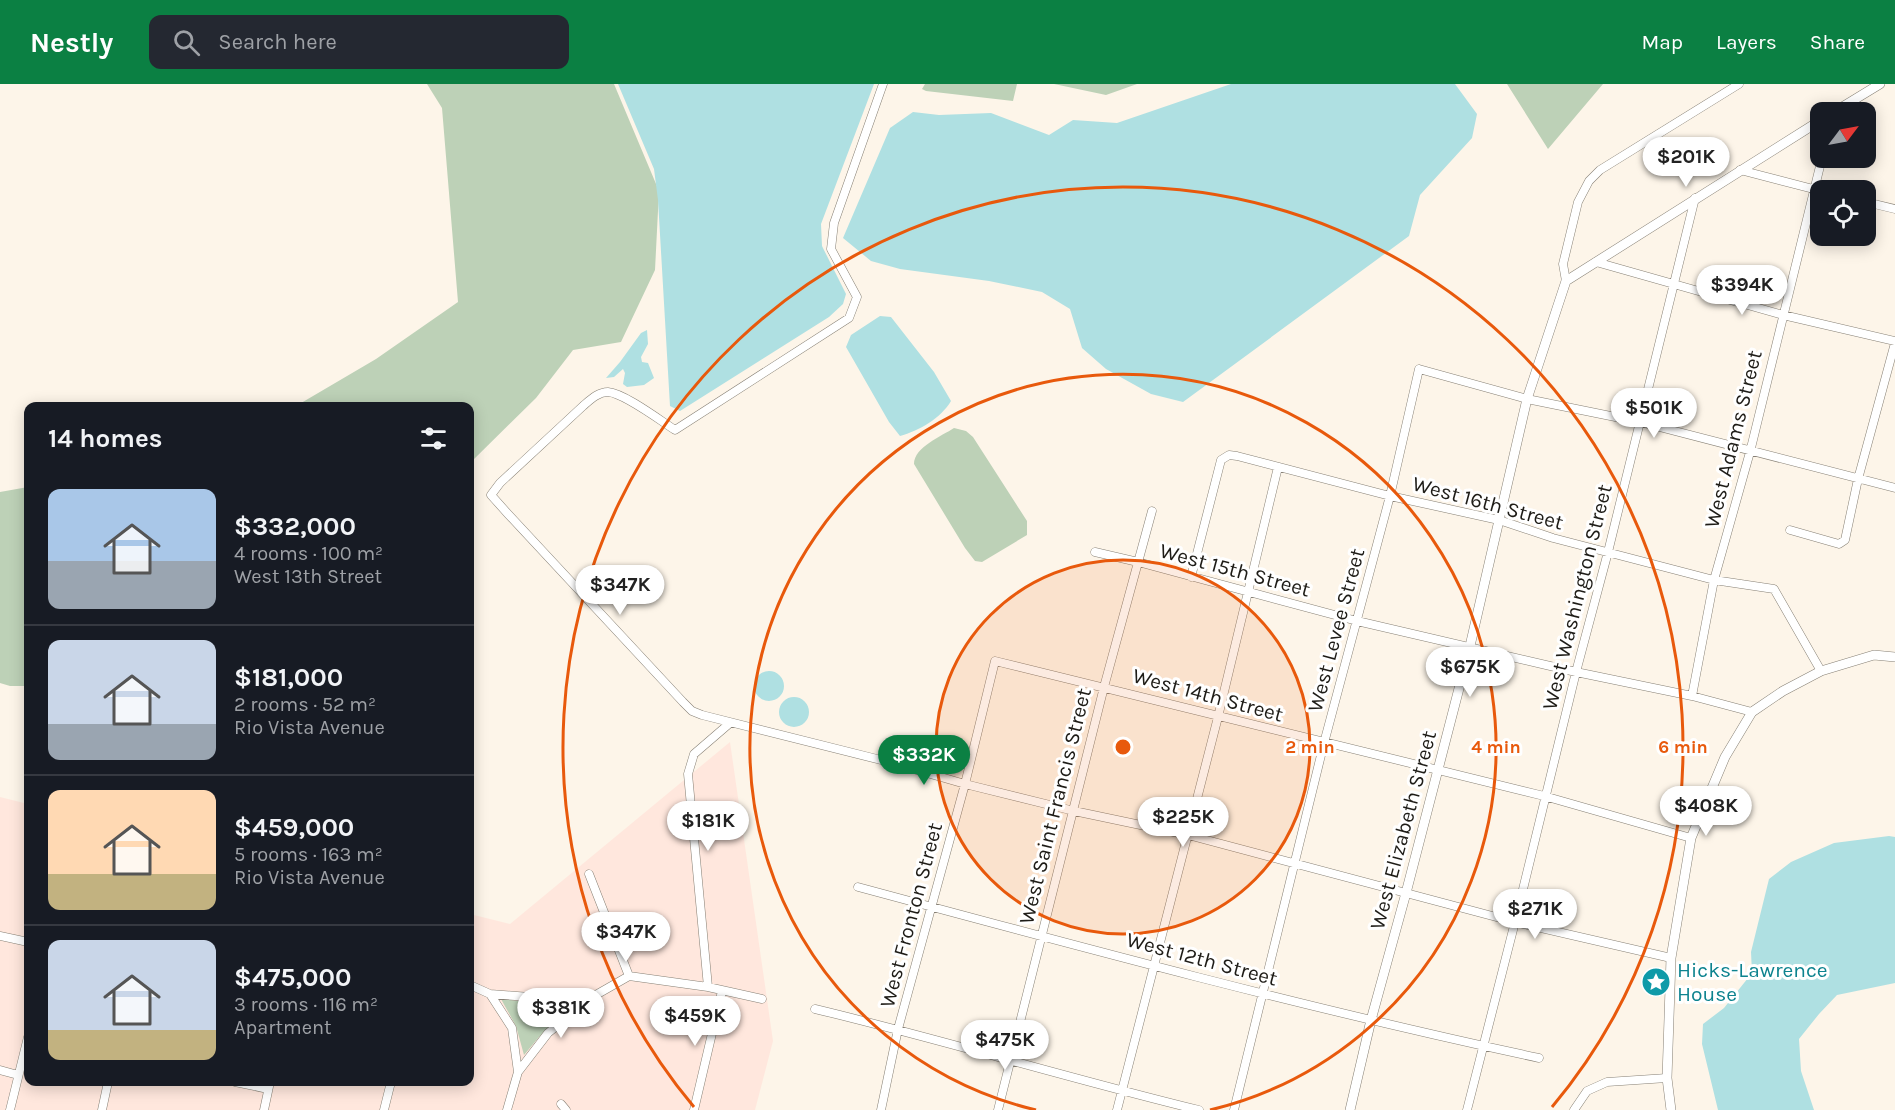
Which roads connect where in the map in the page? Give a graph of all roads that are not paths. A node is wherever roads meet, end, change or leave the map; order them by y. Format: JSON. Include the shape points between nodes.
{"nodes":[{"id":1,"x":883,"y":84,"type":"edge"},
{"id":2,"x":1739,"y":84,"type":"edge"},
{"id":3,"x":1880,"y":84,"type":"edge"},
{"id":4,"x":1851,"y":102,"type":"edge"},
{"id":5,"x":1810,"y":127,"type":"edge"},
{"id":6,"x":1740,"y":170,"type":"junction"},
{"id":7,"x":1810,"y":188,"type":"edge"},
{"id":8,"x":1695,"y":198,"type":"junction"},
{"id":9,"x":1876,"y":204,"type":"edge"},
{"id":10,"x":1895,"y":209,"type":"edge"},
{"id":11,"x":1810,"y":216,"type":"edge"},
{"id":12,"x":1596,"y":262,"type":"junction"},
{"id":13,"x":1566,"y":281,"type":"junction"},
{"id":14,"x":1675,"y":283,"type":"junction"},
{"id":15,"x":1783,"y":315,"type":"junction"},
{"id":16,"x":1895,"y":342,"type":"edge"},
{"id":17,"x":1527,"y":399,"type":"junction"},
{"id":18,"x":1640,"y":422,"type":"junction"},
{"id":19,"x":1750,"y":452,"type":"junction"},
{"id":20,"x":1278,"y":467,"type":"junction"},
{"id":21,"x":1858,"y":479,"type":"junction"},
{"id":22,"x":1895,"y":488,"type":"edge"},
{"id":23,"x":1390,"y":496,"type":"junction"},
{"id":24,"x":1152,"y":511,"type":"dead end"},
{"id":25,"x":1499,"y":520,"type":"junction"},
{"id":26,"x":1790,"y":530,"type":"dead end"},
{"id":27,"x":1095,"y":552,"type":"dead end"},
{"id":28,"x":1608,"y":552,"type":"junction"},
{"id":29,"x":1138,"y":562,"type":"junction"},
{"id":30,"x":1191,"y":577,"type":"junction"},
{"id":31,"x":1714,"y":580,"type":"junction"},
{"id":32,"x":1247,"y":592,"type":"junction"},
{"id":33,"x":1357,"y":621,"type":"junction"},
{"id":34,"x":1470,"y":646,"type":"junction"},
{"id":35,"x":1895,"y":657,"type":"edge"},
{"id":36,"x":995,"y":660,"type":"joint"},
{"id":37,"x":1821,"y":671,"type":"junction"},
{"id":38,"x":1576,"y":672,"type":"junction"},
{"id":39,"x":1104,"y":687,"type":"junction"},
{"id":40,"x":1692,"y":696,"type":"junction"},
{"id":41,"x":1752,"y":712,"type":"junction"},
{"id":42,"x":1218,"y":717,"type":"junction"},
{"id":43,"x":730,"y":723,"type":"junction"},
{"id":44,"x":1324,"y":743,"type":"junction"},
{"id":45,"x":1437,"y":771,"type":"junction"},
{"id":46,"x":965,"y":784,"type":"junction"},
{"id":47,"x":1544,"y":796,"type":"junction"},
{"id":48,"x":1074,"y":811,"type":"junction"},
{"id":49,"x":1188,"y":836,"type":"junction"},
{"id":50,"x":1691,"y":838,"type":"junction"},
{"id":51,"x":1294,"y":862,"type":"junction"},
{"id":52,"x":589,"y":874,"type":"dead end"},
{"id":53,"x":858,"y":887,"type":"dead end"},
{"id":54,"x":1406,"y":893,"type":"junction"},
{"id":55,"x":932,"y":907,"type":"junction"},
{"id":56,"x":1515,"y":922,"type":"junction"},
{"id":57,"x":0,"y":936,"type":"edge"},
{"id":58,"x":1040,"y":937,"type":"junction"},
{"id":59,"x":24,"y":941,"type":"edge"},
{"id":60,"x":1671,"y":958,"type":"junction"},
{"id":61,"x":1154,"y":964,"type":"junction"},
{"id":62,"x":629,"y":976,"type":"junction"},
{"id":63,"x":474,"y":987,"type":"edge"},
{"id":64,"x":708,"y":987,"type":"junction"},
{"id":65,"x":722,"y":991,"type":"junction"},
{"id":66,"x":490,"y":994,"type":"junction"},
{"id":67,"x":1263,"y":994,"type":"junction"},
{"id":68,"x":594,"y":996,"type":"junction"},
{"id":69,"x":762,"y":999,"type":"dead end"},
{"id":70,"x":815,"y":1009,"type":"dead end"},
{"id":71,"x":1371,"y":1020,"type":"junction"},
{"id":72,"x":898,"y":1029,"type":"junction"},
{"id":73,"x":1483,"y":1046,"type":"junction"},
{"id":74,"x":24,"y":1052,"type":"edge"},
{"id":75,"x":1539,"y":1058,"type":"dead end"},
{"id":76,"x":1010,"y":1059,"type":"junction"},
{"id":77,"x":0,"y":1070,"type":"edge"},
{"id":78,"x":518,"y":1072,"type":"junction"},
{"id":79,"x":18,"y":1075,"type":"junction"},
{"id":80,"x":1667,"y":1078,"type":"junction"},
{"id":81,"x":107,"y":1086,"type":"edge"},
{"id":82,"x":269,"y":1086,"type":"edge"},
{"id":83,"x":390,"y":1086,"type":"edge"},
{"id":84,"x":1122,"y":1091,"type":"junction"},
{"id":85,"x":10,"y":1110,"type":"edge"},
{"id":86,"x":102,"y":1110,"type":"edge"},
{"id":87,"x":264,"y":1110,"type":"edge"},
{"id":88,"x":384,"y":1110,"type":"edge"},
{"id":89,"x":507,"y":1110,"type":"edge"},
{"id":90,"x":694,"y":1110,"type":"edge"},
{"id":91,"x":881,"y":1110,"type":"edge"},
{"id":92,"x":998,"y":1110,"type":"edge"},
{"id":93,"x":1117,"y":1110,"type":"edge"},
{"id":94,"x":1199,"y":1110,"type":"edge"},
{"id":95,"x":1234,"y":1110,"type":"edge"},
{"id":96,"x":1350,"y":1110,"type":"edge"},
{"id":97,"x":1467,"y":1110,"type":"edge"},
{"id":98,"x":1574,"y":1110,"type":"edge"},
{"id":99,"x":1671,"y":1110,"type":"edge"}],
"edges":[{"from":1,"to":43,"type":"street","via":[[834,223],[831,249],[857,297],[849,318],[675,430],[621,396],[608,392],[597,395],[491,495],[687,706]]},
{"from":2,"to":13,"type":"street","via":[[1600,170],[1589,181],[1578,202],[1563,264]]},
{"from":3,"to":4,"type":"street"},
{"from":5,"to":6,"type":"street"},
{"from":6,"to":7,"type":"street"},
{"from":6,"to":8,"type":"street"},
{"from":8,"to":12,"type":"street"},
{"from":8,"to":14,"type":"street","name":"West Washington Street"},
{"from":9,"to":10,"type":"street"},
{"from":11,"to":15,"type":"street","name":"West Adams Street"},
{"from":12,"to":13,"type":"street"},
{"from":12,"to":14,"type":"street"},
{"from":13,"to":17,"type":"street","name":"West Elizabeth Street"},
{"from":14,"to":15,"type":"street"},
{"from":14,"to":18,"type":"street","name":"West Washington Street"},
{"from":15,"to":16,"type":"street"},
{"from":15,"to":19,"type":"street","name":"West Adams Street"},
{"from":16,"to":21,"type":"street"},
{"from":17,"to":18,"type":"street"},
{"from":17,"to":23,"type":"street","name":"West Levee Street","via":[[1419,369]]},
{"from":17,"to":25,"type":"street","name":"West Elizabeth Street"},
{"from":18,"to":19,"type":"street"},
{"from":18,"to":28,"type":"street","name":"West Washington Street"},
{"from":19,"to":21,"type":"street"},
{"from":19,"to":31,"type":"street","name":"West Adams Street"},
{"from":20,"to":23,"type":"street","name":"West 16th Street"},
{"from":20,"to":30,"type":"street","name":"West 16th Street","via":[[1230,455],[1221,460]]},
{"from":20,"to":32,"type":"street"},
{"from":21,"to":22,"type":"street"},
{"from":21,"to":26,"type":"street","via":[[1845,540],[1839,544]]},
{"from":23,"to":25,"type":"street","name":"West 16th Street"},
{"from":23,"to":33,"type":"street","name":"West Levee Street"},
{"from":24,"to":29,"type":"street","name":"West Saint Francis Street"},
{"from":25,"to":28,"type":"street","name":"West 16th Street"},
{"from":25,"to":34,"type":"street","name":"West Elizabeth Street"},
{"from":27,"to":29,"type":"street","name":"West 15th Street"},
{"from":28,"to":31,"type":"street","name":"West 16th Street"},
{"from":28,"to":38,"type":"street","name":"West Washington Street"},
{"from":29,"to":30,"type":"street","name":"West 15th Street"},
{"from":29,"to":39,"type":"street","name":"West Saint Francis Street"},
{"from":30,"to":32,"type":"street","name":"West 15th Street"},
{"from":31,"to":37,"type":"street","name":"West 16th Street","via":[[1774,589]]},
{"from":31,"to":40,"type":"street","name":"West Adams Street"},
{"from":32,"to":33,"type":"street","name":"West 15th Street"},
{"from":32,"to":42,"type":"street"},
{"from":33,"to":34,"type":"street","name":"West 15th Street"},
{"from":33,"to":44,"type":"street","name":"West Levee Street"},
{"from":34,"to":38,"type":"street","name":"West 15th Street"},
{"from":34,"to":45,"type":"street","name":"West Elizabeth Street"},
{"from":35,"to":37,"type":"street","via":[[1874,655]]},
{"from":36,"to":39,"type":"street","name":"West 14th Street"},
{"from":36,"to":46,"type":"street","name":"West Fronton Street"},
{"from":37,"to":41,"type":"street"},
{"from":38,"to":40,"type":"street","name":"West 15th Street"},
{"from":38,"to":47,"type":"street","name":"West Washington Street"},
{"from":39,"to":42,"type":"street","name":"West 14th Street"},
{"from":39,"to":48,"type":"street","name":"West Saint Francis Street"},
{"from":40,"to":41,"type":"street","name":"West 15th Street"},
{"from":41,"to":50,"type":"street","via":[[1725,757]]},
{"from":42,"to":44,"type":"street","name":"West 14th Street"},
{"from":42,"to":49,"type":"street"},
{"from":43,"to":46,"type":"street"},
{"from":43,"to":64,"type":"street","via":[[694,754],[688,774]]},
{"from":44,"to":45,"type":"street","name":"West 14th Street"},
{"from":44,"to":51,"type":"street","name":"West Levee Street"},
{"from":45,"to":47,"type":"street","name":"West 14th Street"},
{"from":45,"to":54,"type":"street","name":"West Elizabeth Street"},
{"from":46,"to":48,"type":"street"},
{"from":46,"to":55,"type":"street","name":"West Fronton Street"},
{"from":47,"to":50,"type":"street","name":"West 14th Street"},
{"from":47,"to":56,"type":"street","name":"West Washington Street"},
{"from":48,"to":49,"type":"street"},
{"from":48,"to":58,"type":"street","name":"West Saint Francis Street"},
{"from":49,"to":51,"type":"street"},
{"from":49,"to":61,"type":"street"},
{"from":50,"to":60,"type":"street"},
{"from":51,"to":54,"type":"street"},
{"from":51,"to":67,"type":"street","name":"West Levee Street"},
{"from":52,"to":62,"type":"street"},
{"from":53,"to":55,"type":"street","name":"West 12th Street"},
{"from":54,"to":56,"type":"street"},
{"from":54,"to":71,"type":"street","name":"West Elizabeth Street"},
{"from":55,"to":58,"type":"street","name":"West 12th Street"},
{"from":55,"to":72,"type":"street","name":"West Fronton Street"},
{"from":56,"to":60,"type":"street"},
{"from":56,"to":73,"type":"street","name":"West Washington Street"},
{"from":57,"to":59,"type":"street"},
{"from":58,"to":61,"type":"street","name":"West 12th Street"},
{"from":58,"to":76,"type":"street","name":"West Saint Francis Street"},
{"from":60,"to":80,"type":"street"},
{"from":61,"to":67,"type":"street","name":"West 12th Street"},
{"from":61,"to":84,"type":"street"},
{"from":62,"to":64,"type":"street"},
{"from":62,"to":68,"type":"street"},
{"from":63,"to":66,"type":"street"},
{"from":64,"to":65,"type":"street"},
{"from":65,"to":69,"type":"street"},
{"from":65,"to":90,"type":"street"},
{"from":66,"to":68,"type":"street"},
{"from":66,"to":78,"type":"street","via":[[513,1028]]},
{"from":67,"to":71,"type":"street","name":"West 12th Street"},
{"from":67,"to":95,"type":"street","name":"West Levee Street"},
{"from":68,"to":78,"type":"street","via":[[548,1034]]},
{"from":70,"to":72,"type":"street"},
{"from":71,"to":73,"type":"street","name":"West 12th Street"},
{"from":71,"to":96,"type":"street","name":"West Elizabeth Street"},
{"from":72,"to":76,"type":"street"},
{"from":72,"to":91,"type":"street","name":"West Fronton Street"},
{"from":73,"to":75,"type":"street","name":"West 12th Street"},
{"from":73,"to":97,"type":"street","name":"West Washington Street"},
{"from":74,"to":79,"type":"street"},
{"from":76,"to":84,"type":"street"},
{"from":76,"to":92,"type":"street","name":"West Saint Francis Street"},
{"from":77,"to":79,"type":"street"},
{"from":78,"to":89,"type":"street"},
{"from":79,"to":85,"type":"street"},
{"from":80,"to":98,"type":"street","via":[[1607,1082],[1587,1091]]},
{"from":80,"to":99,"type":"street"},
{"from":81,"to":86,"type":"street"},
{"from":82,"to":87,"type":"street"},
{"from":83,"to":88,"type":"street"},
{"from":84,"to":93,"type":"street"},
{"from":84,"to":94,"type":"street"}]}
